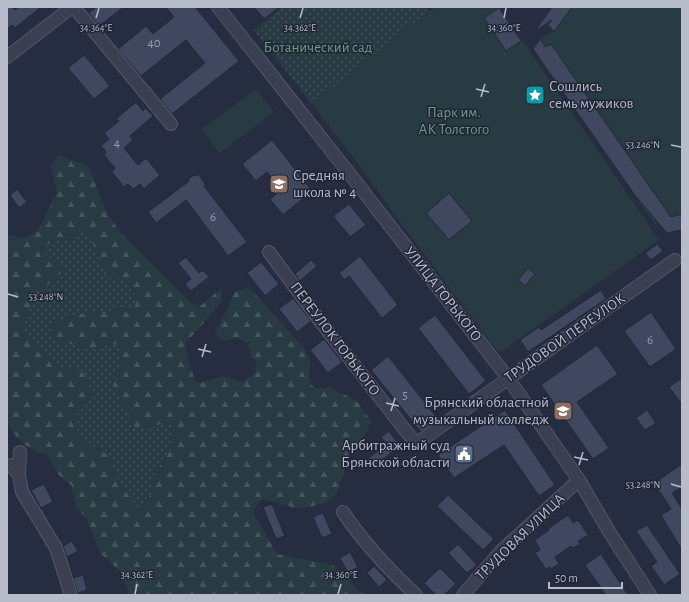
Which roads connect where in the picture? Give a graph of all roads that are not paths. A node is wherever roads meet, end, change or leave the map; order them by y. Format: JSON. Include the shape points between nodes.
{"nodes":[{"id":1,"x":73,"y":7,"type":"edge"},
{"id":2,"x":218,"y":7,"type":"edge"},
{"id":3,"x":7,"y":57,"type":"edge"},
{"id":4,"x":172,"y":124,"type":"dead end"},
{"id":5,"x":269,"y":252,"type":"dead end"},
{"id":6,"x":675,"y":260,"type":"dead end"},
{"id":7,"x":508,"y":378,"type":"junction"},
{"id":8,"x":416,"y":444,"type":"joint"},
{"id":9,"x":20,"y":452,"type":"dead end"},
{"id":10,"x":11,"y":465,"type":"dead end"},
{"id":11,"x":19,"y":475,"type":"junction"},
{"id":12,"x":579,"y":480,"type":"junction"},
{"id":13,"x":343,"y":512,"type":"dead end"},
{"id":14,"x":71,"y":595,"type":"edge"},
{"id":15,"x":416,"y":595,"type":"edge"},
{"id":16,"x":463,"y":595,"type":"edge"},
{"id":17,"x":650,"y":595,"type":"edge"}],
"edges":[{"from":1,"to":3,"type":"street"},
{"from":1,"to":4,"type":"street"},
{"from":2,"to":7,"type":"street","name":"УЛИЦА ГОРЬКОГО"},
{"from":5,"to":8,"type":"street","name":"ПЕРЕУЛОК ГОРЬКОГО"},
{"from":6,"to":7,"type":"street","name":"ТРУДОВОЙ ПЕРЕУЛОК"},
{"from":7,"to":8,"type":"street","name":"ТРУДОВОЙ ПЕРЕУЛОК"},
{"from":7,"to":12,"type":"street","name":"УЛИЦА ГОРЬКОГО"},
{"from":9,"to":11,"type":"street"},
{"from":10,"to":11,"type":"street"},
{"from":11,"to":14,"type":"street","via":[[22,492],[56,548]]},
{"from":12,"to":16,"type":"street","name":"ТРУДОВАЯ УЛИЦА","via":[[501,551]]},
{"from":12,"to":17,"type":"street","name":"УЛИЦА ГОРЬКОГО"},
{"from":13,"to":15,"type":"street","via":[[393,574]]}]}
